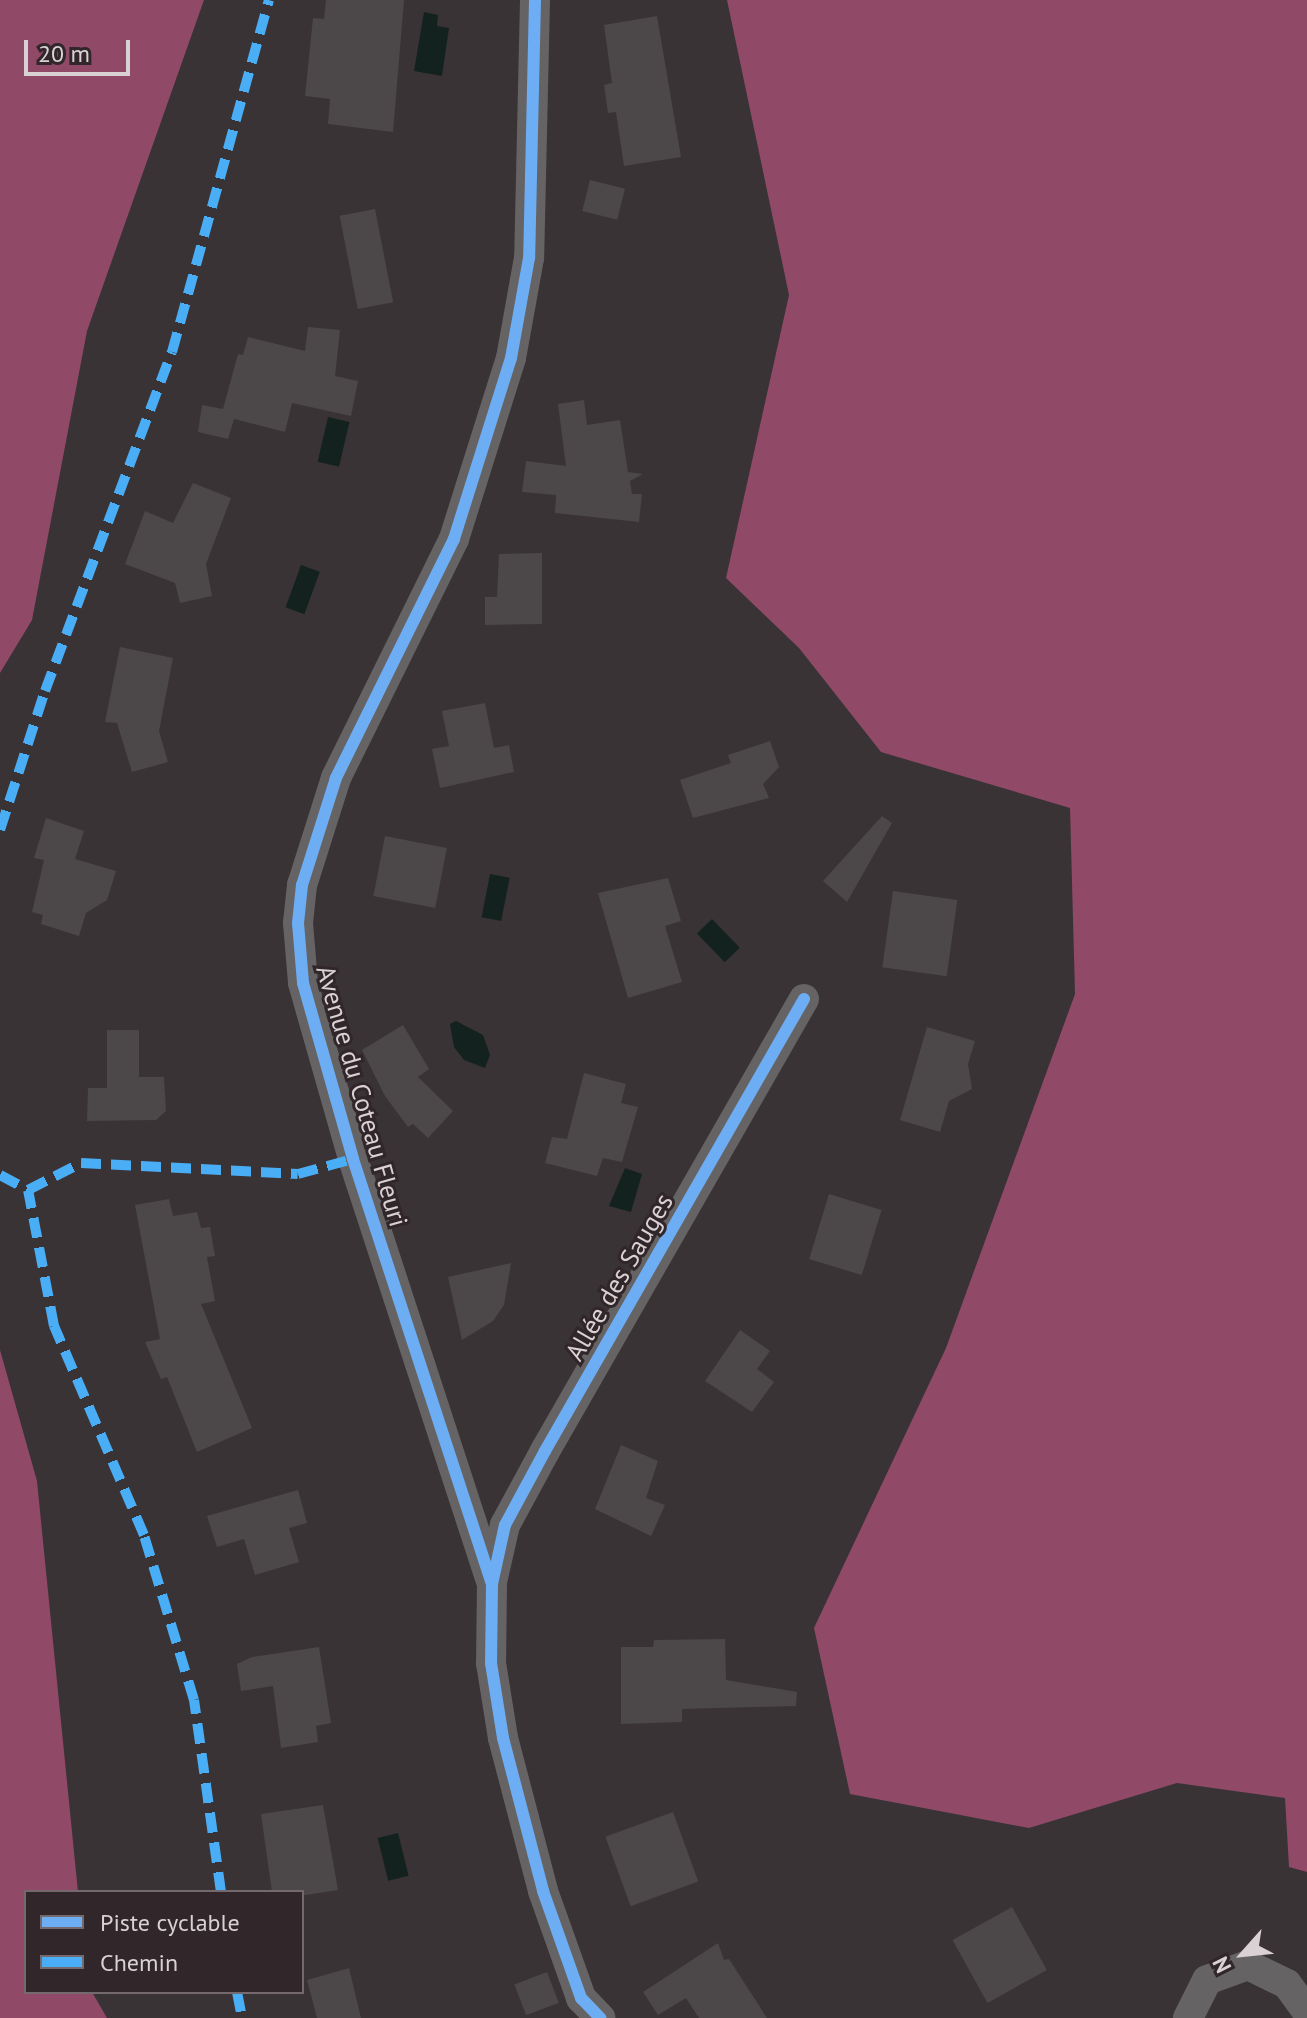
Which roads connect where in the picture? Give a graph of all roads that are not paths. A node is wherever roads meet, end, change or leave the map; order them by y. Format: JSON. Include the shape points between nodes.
{"nodes":[{"id":1,"x":535,"y":0,"type":"edge"},
{"id":2,"x":804,"y":999,"type":"dead end"},
{"id":3,"x":492,"y":1584,"type":"junction"},
{"id":4,"x":1307,"y":2012,"type":"edge"},
{"id":5,"x":600,"y":2018,"type":"edge"},
{"id":6,"x":1188,"y":2018,"type":"edge"}],
"edges":[{"from":1,"to":3,"type":"street","name":"Avenue du Coteau Fleuri","via":[[530,243],[511,358],[454,539],[336,778],[302,885],[298,923],[303,983],[353,1159]]},
{"from":2,"to":3,"type":"street","name":"Allée des Sauges","via":[[505,1525]]},
{"from":3,"to":5,"type":"street","name":"Avenue du Coteau Fleuri","via":[[491,1663],[503,1738],[543,1891],[581,1998]]},
{"from":4,"to":6,"type":"street","via":[[1287,1984],[1248,1965],[1207,1980]]}]}
